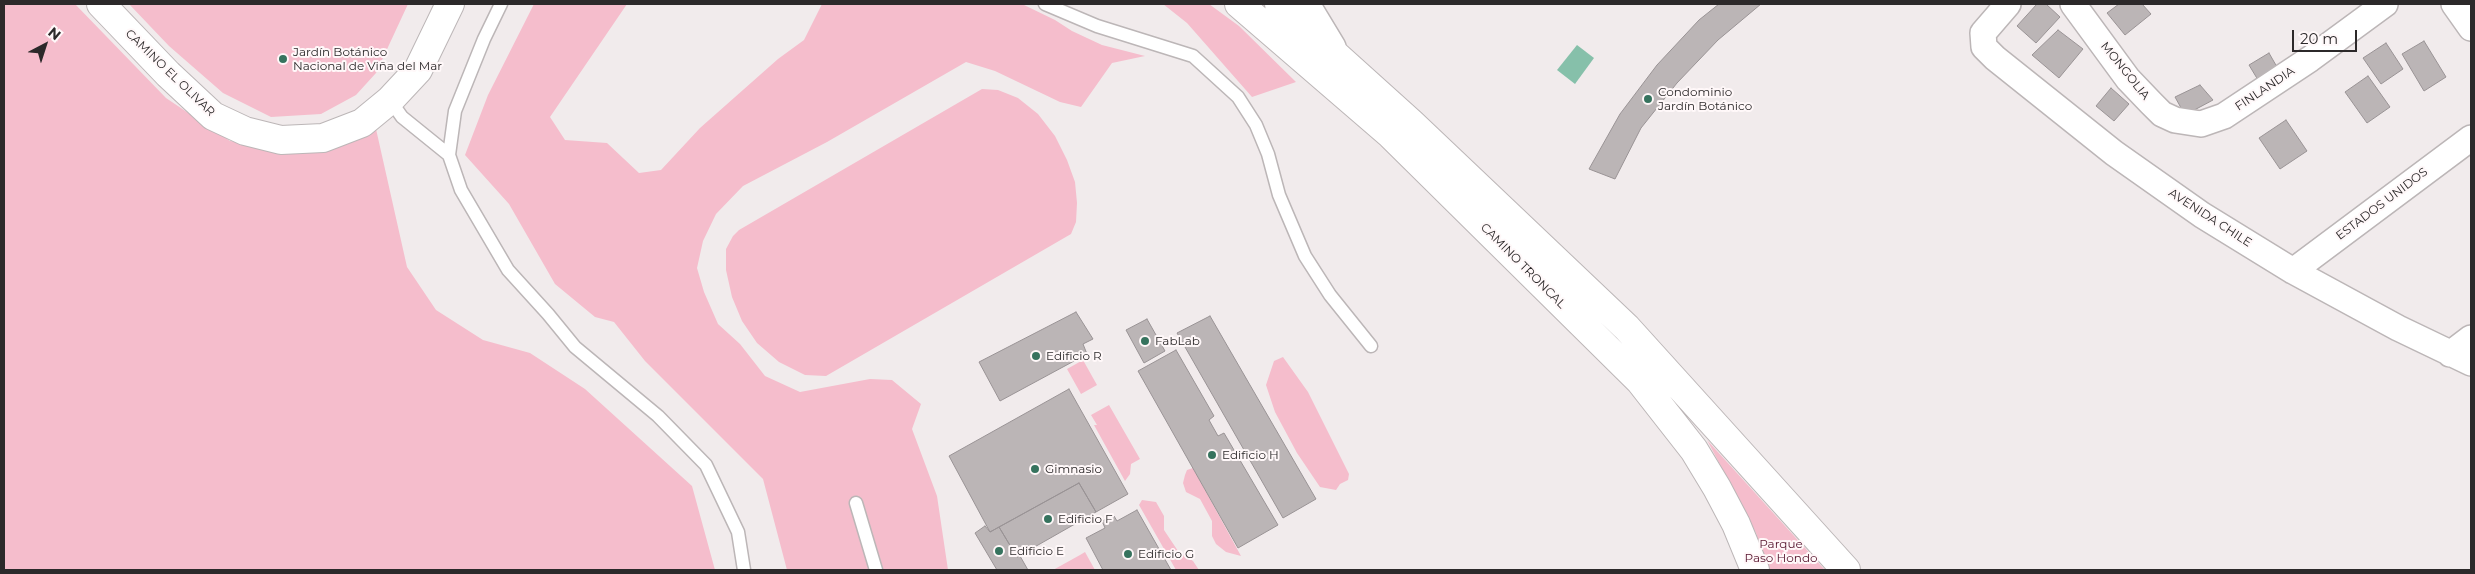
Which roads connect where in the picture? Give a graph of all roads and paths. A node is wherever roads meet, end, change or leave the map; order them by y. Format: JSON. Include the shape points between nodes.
{"nodes":[{"id":1,"x":101,"y":4,"type":"edge"},
{"id":2,"x":450,"y":4,"type":"edge"},
{"id":3,"x":501,"y":4,"type":"edge"},
{"id":4,"x":1045,"y":4,"type":"edge"},
{"id":5,"x":1239,"y":4,"type":"edge"},
{"id":6,"x":1280,"y":4,"type":"edge"},
{"id":7,"x":1307,"y":4,"type":"edge"},
{"id":8,"x":2008,"y":4,"type":"edge"},
{"id":9,"x":2074,"y":4,"type":"edge"},
{"id":10,"x":2385,"y":4,"type":"edge"},
{"id":11,"x":2454,"y":4,"type":"edge"},
{"id":12,"x":2471,"y":28,"type":"edge"},
{"id":13,"x":1336,"y":53,"type":"junction"},
{"id":14,"x":390,"y":100,"type":"junction"},
{"id":15,"x":2187,"y":123,"type":"joint"},
{"id":16,"x":2471,"y":138,"type":"edge"},
{"id":17,"x":449,"y":156,"type":"junction"},
{"id":18,"x":2293,"y":271,"type":"junction"},
{"id":19,"x":2471,"y":338,"type":"edge"},
{"id":20,"x":1370,"y":346,"type":"dead end"},
{"id":21,"x":2460,"y":358,"type":"edge"},
{"id":22,"x":856,"y":503,"type":"dead end"},
{"id":23,"x":744,"y":570,"type":"edge"},
{"id":24,"x":876,"y":570,"type":"edge"},
{"id":25,"x":1755,"y":570,"type":"edge"},
{"id":26,"x":1846,"y":570,"type":"edge"}],
"edges":[{"from":1,"to":14,"type":"main road","name":"CAMINO EL OLIVAR","via":[[213,116],[245,131],[281,140],[323,138],[362,123]]},
{"from":2,"to":14,"type":"main road","name":"CAMINO EL OLIVAR","via":[[418,70]]},
{"from":3,"to":17,"type":"lane","via":[[456,111]]},
{"from":4,"to":20,"type":"lane","via":[[1097,26],[1193,56],[1238,97],[1256,125],[1279,195],[1305,256],[1330,295]]},
{"from":5,"to":25,"type":"main road","name":"CAMINO TRONCAL","via":[[1391,135],[1640,381],[1668,415],[1712,480],[1736,524]]},
{"from":6,"to":13,"type":"main road","name":"CAMINO TRONCAL"},
{"from":7,"to":13,"type":"street","name":"CAMINO TRONCAL"},
{"from":8,"to":18,"type":"street","name":"AVENIDA CHILE","via":[[1984,33],[1984,47],[1995,58],[2114,153],[2202,215]]},
{"from":9,"to":15,"type":"street","name":"MONGOLIA","via":[[2128,79],[2162,114]]},
{"from":10,"to":15,"type":"street","name":"FINLANDIA","via":[[2224,116],[2201,124]]},
{"from":11,"to":12,"type":"street"},
{"from":13,"to":26,"type":"main road","name":"CAMINO TRONCAL","via":[[1627,328]]},
{"from":14,"to":17,"type":"lane","via":[[402,116]]},
{"from":16,"to":18,"type":"street","name":"ESTADOS UNIDOS"},
{"from":17,"to":23,"type":"lane","via":[[461,190],[508,270],[575,347],[658,416],[706,465],[738,532]]},
{"from":18,"to":21,"type":"street","name":"AVENIDA CHILE"},
{"from":19,"to":21,"type":"street"},
{"from":22,"to":24,"type":"lane"}]}
